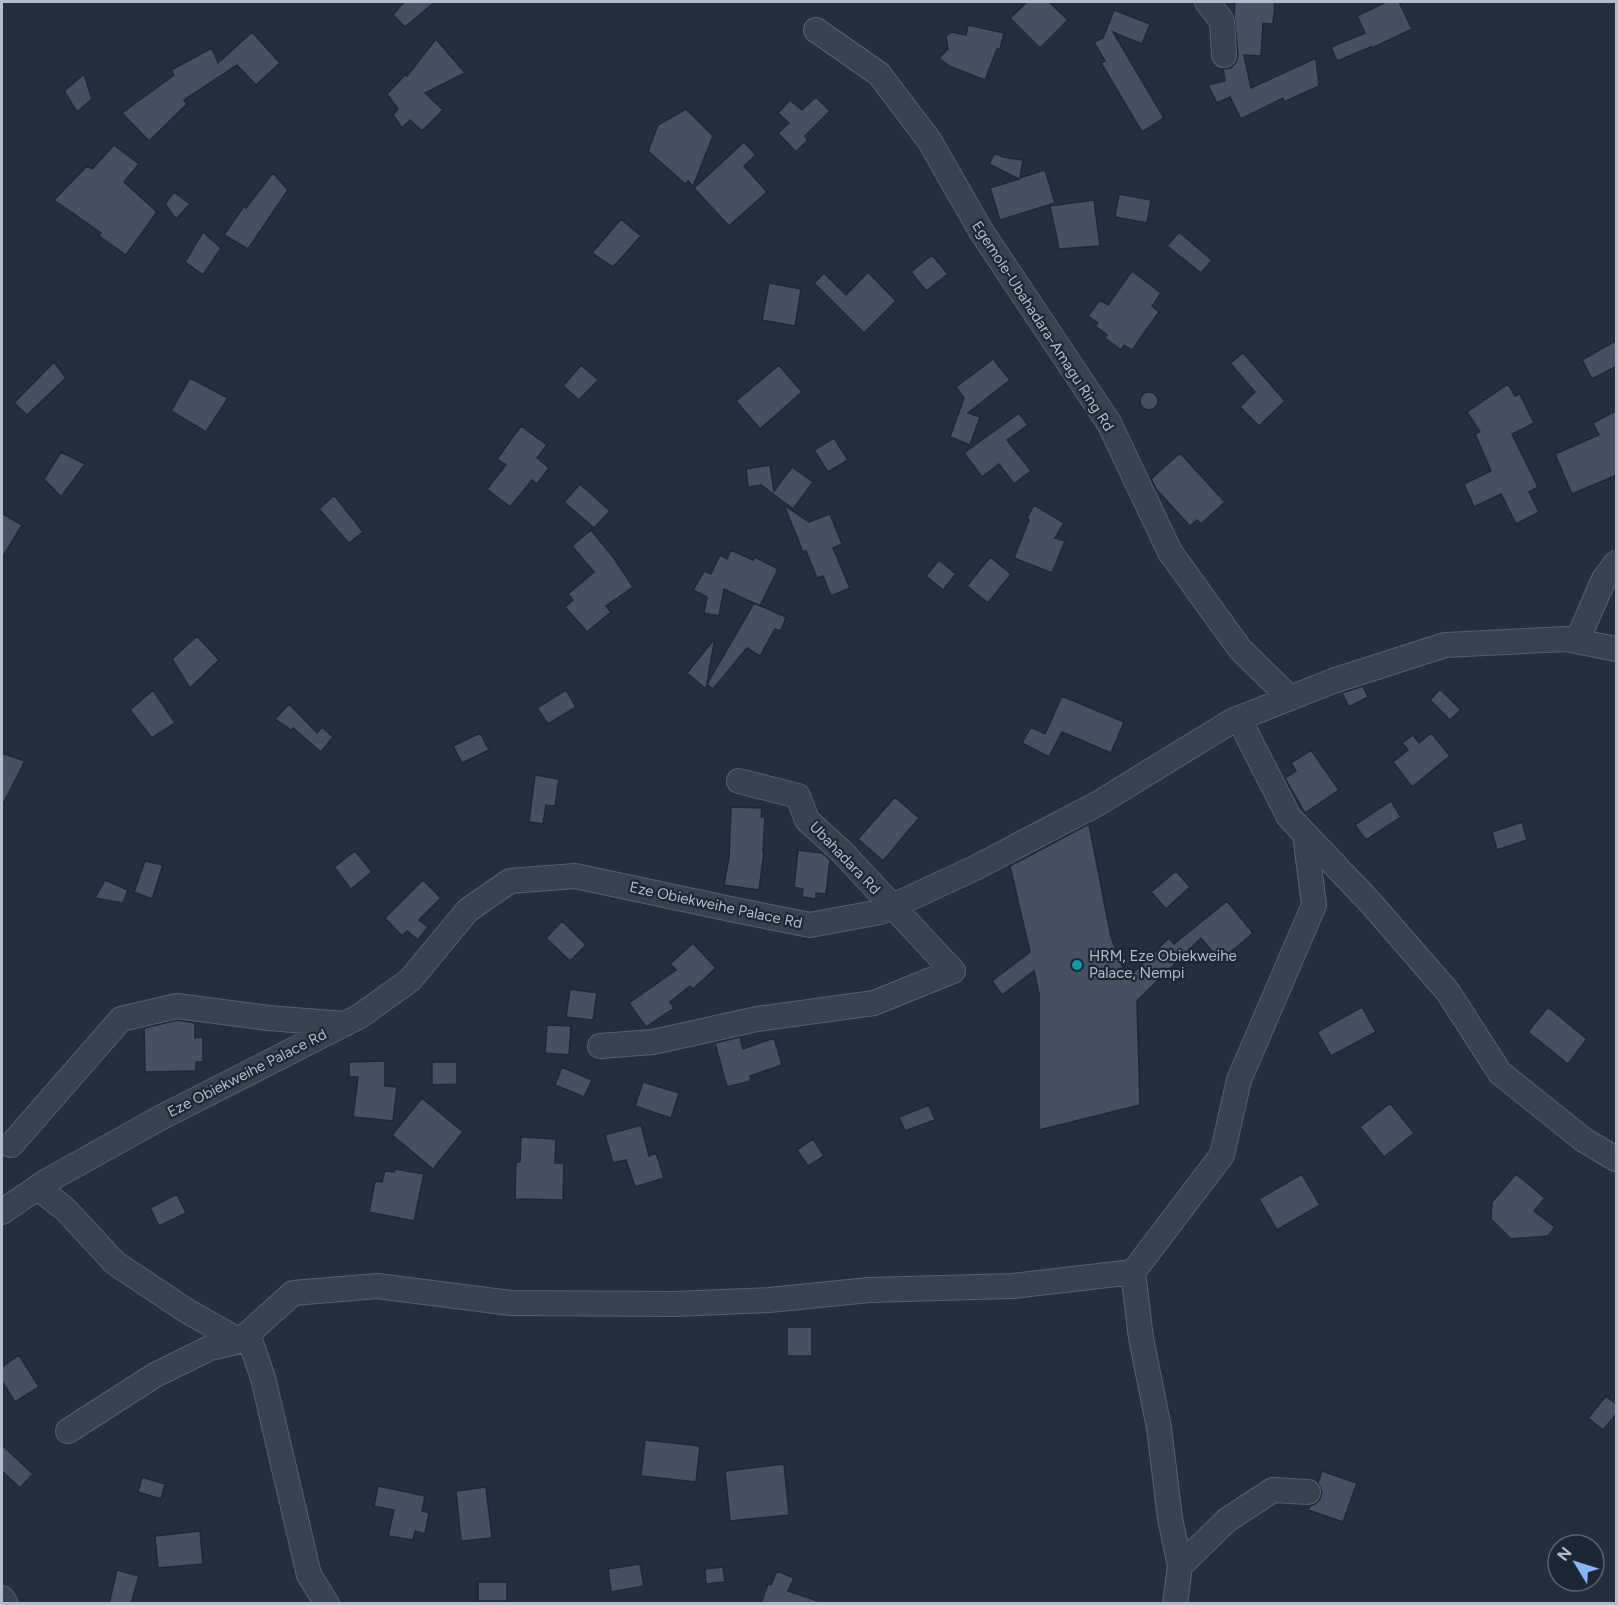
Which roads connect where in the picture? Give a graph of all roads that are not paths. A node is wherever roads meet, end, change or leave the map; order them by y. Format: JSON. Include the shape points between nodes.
{"nodes":[{"id":1,"x":1207,"y":2,"type":"edge"},
{"id":2,"x":816,"y":30,"type":"dead end"},
{"id":3,"x":1224,"y":56,"type":"dead end"},
{"id":4,"x":1617,"y":563,"type":"edge"},
{"id":5,"x":1577,"y":641,"type":"junction"},
{"id":6,"x":1617,"y":649,"type":"edge"},
{"id":7,"x":1290,"y":698,"type":"junction"},
{"id":8,"x":1239,"y":719,"type":"junction"},
{"id":9,"x":739,"y":781,"type":"dead end"},
{"id":10,"x":1305,"y":834,"type":"junction"},
{"id":11,"x":892,"y":907,"type":"junction"},
{"id":12,"x":345,"y":1024,"type":"junction"},
{"id":13,"x":600,"y":1046,"type":"dead end"},
{"id":14,"x":11,"y":1144,"type":"dead end"},
{"id":15,"x":1617,"y":1159,"type":"edge"},
{"id":16,"x":38,"y":1188,"type":"junction"},
{"id":17,"x":2,"y":1212,"type":"edge"},
{"id":18,"x":1133,"y":1272,"type":"junction"},
{"id":19,"x":244,"y":1338,"type":"junction"},
{"id":20,"x":68,"y":1431,"type":"dead end"},
{"id":21,"x":1308,"y":1492,"type":"dead end"},
{"id":22,"x":1180,"y":1566,"type":"junction"},
{"id":23,"x":2,"y":1598,"type":"edge"},
{"id":24,"x":6,"y":1604,"type":"edge"},
{"id":25,"x":327,"y":1604,"type":"edge"},
{"id":26,"x":1175,"y":1604,"type":"edge"}],
"edges":[{"from":1,"to":3,"type":"street","via":[[1222,21]]},
{"from":2,"to":7,"type":"street","name":"Egemole-Ubahadara-Amagu Ring Rd","via":[[879,74],[929,141],[981,231],[1108,423],[1170,552],[1240,649]]},
{"from":4,"to":5,"type":"street","via":[[1604,579]]},
{"from":5,"to":6,"type":"street","name":"Eze Obiekweihe Palace Rd"},
{"from":5,"to":7,"type":"street","name":"Eze Obiekweihe Palace Rd","via":[[1445,645]]},
{"from":7,"to":8,"type":"street","name":"Eze Obiekweihe Palace Rd"},
{"from":8,"to":10,"type":"street","via":[[1288,817]]},
{"from":8,"to":11,"type":"street","name":"Eze Obiekweihe Palace Rd","via":[[1097,804]]},
{"from":9,"to":11,"type":"street","name":"Ubahadara Rd","via":[[798,796],[807,820]]},
{"from":10,"to":15,"type":"street","via":[[1369,900],[1448,992],[1500,1073],[1584,1140]]},
{"from":10,"to":18,"type":"street","via":[[1314,904],[1239,1080],[1222,1155]]},
{"from":11,"to":12,"type":"street","name":"Eze Obiekweihe Palace Rd","via":[[810,925],[575,876],[510,880],[468,910],[410,980]]},
{"from":11,"to":13,"type":"street","via":[[953,971],[874,1003],[757,1019],[652,1042]]},
{"from":12,"to":14,"type":"street","via":[[177,1006],[121,1019]]},
{"from":12,"to":16,"type":"street","name":"Eze Obiekweihe Palace Rd","via":[[160,1118]]},
{"from":16,"to":17,"type":"street","name":"Eze Obiekweihe Palace Rd"},
{"from":16,"to":19,"type":"street","via":[[65,1209],[115,1263],[187,1311]]},
{"from":18,"to":19,"type":"street","via":[[1012,1286],[869,1290],[675,1304],[511,1303],[377,1286],[293,1293]]},
{"from":18,"to":22,"type":"street"},
{"from":19,"to":20,"type":"street","via":[[210,1348],[155,1375]]},
{"from":19,"to":25,"type":"street","via":[[263,1378],[309,1575]]},
{"from":21,"to":22,"type":"street","via":[[1273,1490],[1227,1520]]},
{"from":22,"to":26,"type":"street"},
{"from":23,"to":24,"type":"street"}]}
